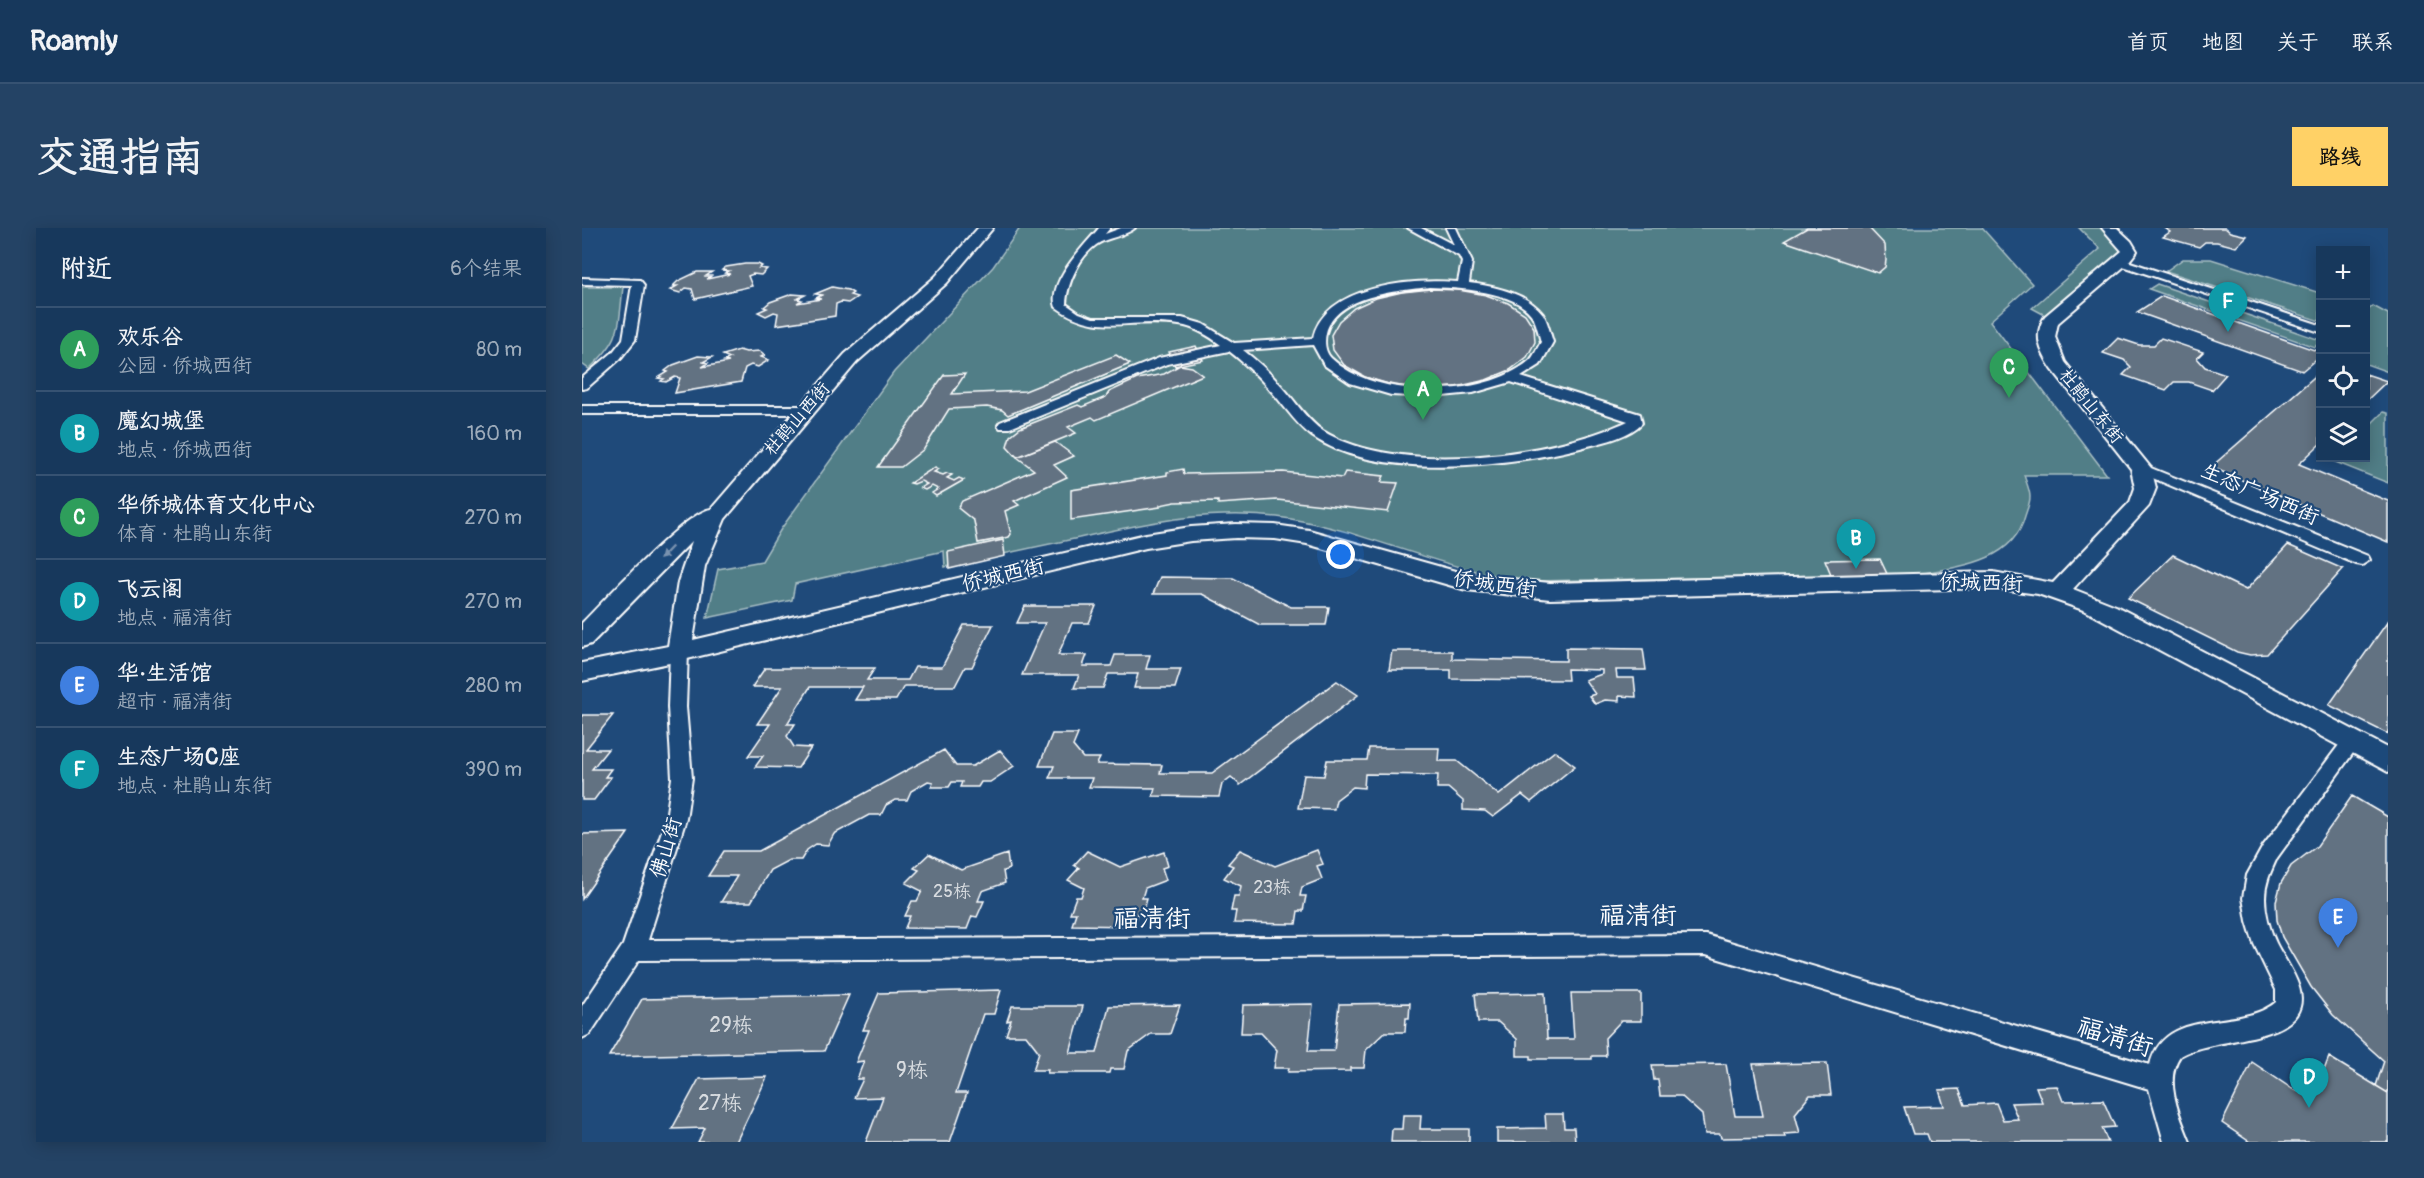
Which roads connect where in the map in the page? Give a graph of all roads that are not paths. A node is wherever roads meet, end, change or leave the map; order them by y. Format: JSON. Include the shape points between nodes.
{"nodes":[{"id":1,"x":986,"y":228,"type":"edge"},
{"id":2,"x":1105,"y":228,"type":"edge"},
{"id":3,"x":1130,"y":228,"type":"edge"},
{"id":4,"x":1413,"y":228,"type":"edge"},
{"id":5,"x":1451,"y":228,"type":"edge"},
{"id":6,"x":2109,"y":228,"type":"edge"},
{"id":7,"x":1093,"y":242,"type":"junction"},
{"id":8,"x":1464,"y":255,"type":"junction"},
{"id":9,"x":2121,"y":262,"type":"junction"},
{"id":10,"x":582,"y":281,"type":"edge"},
{"id":11,"x":1463,"y":285,"type":"junction"},
{"id":12,"x":2316,"y":328,"type":"edge"},
{"id":13,"x":1317,"y":340,"type":"junction"},
{"id":14,"x":1230,"y":347,"type":"junction"},
{"id":15,"x":1512,"y":378,"type":"junction"},
{"id":16,"x":582,"y":385,"type":"edge"},
{"id":17,"x":582,"y":410,"type":"edge"},
{"id":18,"x":804,"y":410,"type":"junction"},
{"id":19,"x":1005,"y":424,"type":"dead end"},
{"id":20,"x":2141,"y":468,"type":"junction"},
{"id":21,"x":727,"y":502,"type":"junction"},
{"id":22,"x":2361,"y":560,"type":"dead end"},
{"id":23,"x":2058,"y":591,"type":"junction"},
{"id":24,"x":582,"y":638,"type":"edge"},
{"id":25,"x":679,"y":652,"type":"junction"},
{"id":26,"x":582,"y":672,"type":"edge"},
{"id":27,"x":2352,"y":741,"type":"junction"},
{"id":28,"x":2388,"y":761,"type":"edge"},
{"id":29,"x":633,"y":950,"type":"junction"},
{"id":30,"x":582,"y":1026,"type":"edge"},
{"id":31,"x":2159,"y":1080,"type":"junction"},
{"id":32,"x":2176,"y":1142,"type":"edge"}],
"edges":[{"from":1,"to":18,"type":"street","name":"杜鹃山西街","via":[[954,267],[857,352]]},
{"from":2,"to":7,"type":"street"},
{"from":3,"to":7,"type":"street"},
{"from":4,"to":8,"type":"street"},
{"from":5,"to":8,"type":"street"},
{"from":6,"to":9,"type":"street","via":[[2130,251]]},
{"from":7,"to":14,"type":"street","via":[[1059,292],[1060,304],[1068,313],[1098,323],[1183,321]]},
{"from":8,"to":11,"type":"street","via":[[1467,272]]},
{"from":9,"to":12,"type":"street"},
{"from":9,"to":20,"type":"street","name":"杜鹃山东街","via":[[2052,320],[2045,329],[2046,340],[2049,353]]},
{"from":10,"to":16,"type":"street","via":[[630,281],[638,285],[629,340]]},
{"from":11,"to":13,"type":"street","via":[[1396,287],[1365,295],[1340,308],[1324,323]]},
{"from":11,"to":15,"type":"street","via":[[1518,300],[1545,326],[1543,352],[1531,366]]},
{"from":13,"to":14,"type":"street"},
{"from":13,"to":15,"type":"street","via":[[1322,356],[1335,370],[1385,391],[1452,394]]},
{"from":14,"to":15,"type":"street","via":[[1275,386],[1303,421],[1330,440],[1365,454],[1501,458],[1603,438],[1635,423],[1635,417],[1614,409]]},
{"from":14,"to":19,"type":"street","via":[[1163,361]]},
{"from":17,"to":18,"type":"street"},
{"from":18,"to":21,"type":"street","name":"杜鹃山西街"},
{"from":20,"to":22,"type":"street","name":"生态广场西街"},
{"from":20,"to":23,"type":"street","via":[[2147,486],[2138,506]]},
{"from":21,"to":24,"type":"street","one_way":true,"via":[[688,531]]},
{"from":21,"to":25,"type":"street","name":"杜鹃山西街","via":[[707,530],[694,559]]},
{"from":23,"to":25,"type":"street","name":"侨城西街","via":[[1994,580],[1539,591],[1466,582],[1309,537],[1236,531],[1146,542]]},
{"from":23,"to":27,"type":"street","name":"侨城西街","via":[[2108,612]]},
{"from":25,"to":26,"type":"street","name":"侨城西街"},
{"from":25,"to":29,"type":"street","name":"佛山街","via":[[680,798],[668,847]]},
{"from":27,"to":28,"type":"street","name":"侨城西街"},
{"from":27,"to":31,"type":"street","name":"福清街","via":[[2270,852],[2258,875],[2254,898],[2258,921],[2288,989],[2288,1007],[2278,1017],[2254,1025],[2182,1040],[2164,1054]]},
{"from":29,"to":30,"type":"street","name":"佛山街"},
{"from":29,"to":31,"type":"street","name":"福清街","via":[[1706,945]]},
{"from":31,"to":32,"type":"street"}]}
